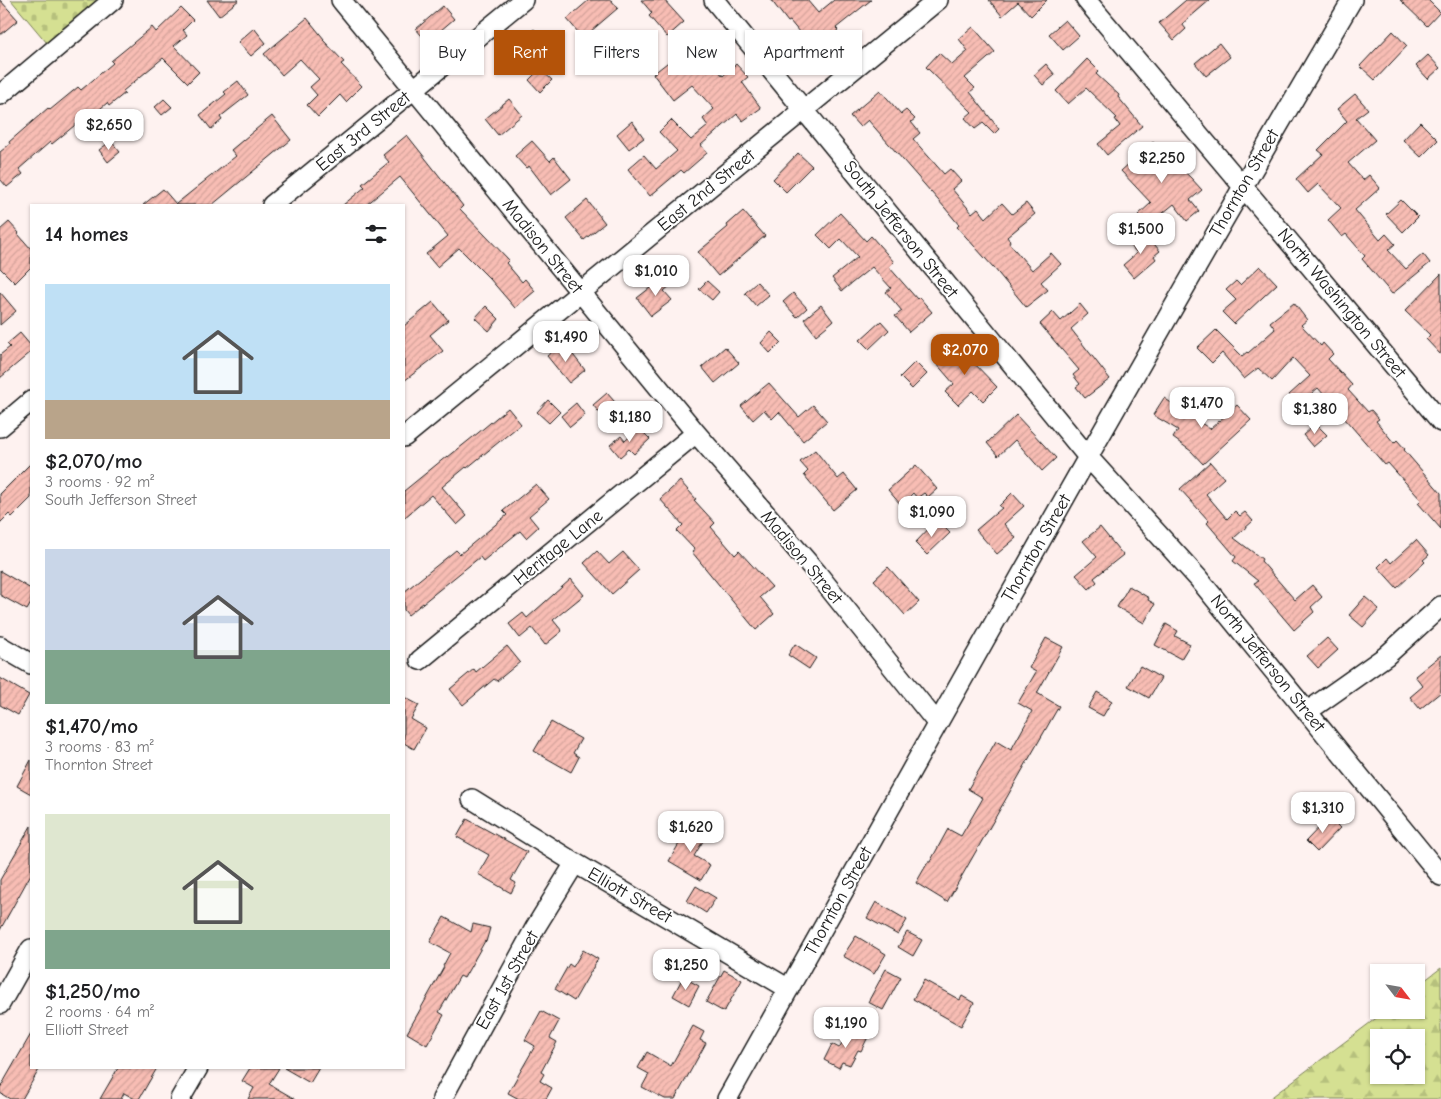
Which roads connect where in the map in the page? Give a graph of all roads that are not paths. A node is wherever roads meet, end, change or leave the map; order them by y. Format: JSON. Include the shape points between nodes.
{"nodes":[{"id":1,"x":113,"y":0,"type":"edge"},
{"id":2,"x":341,"y":0,"type":"edge"},
{"id":3,"x":523,"y":0,"type":"edge"},
{"id":4,"x":714,"y":0,"type":"edge"},
{"id":5,"x":938,"y":0,"type":"edge"},
{"id":6,"x":1086,"y":0,"type":"edge"},
{"id":7,"x":1352,"y":0,"type":"edge"},
{"id":8,"x":415,"y":89,"type":"junction"},
{"id":9,"x":0,"y":95,"type":"edge"},
{"id":10,"x":804,"y":110,"type":"junction"},
{"id":11,"x":1243,"y":185,"type":"junction"},
{"id":12,"x":273,"y":204,"type":"edge"},
{"id":13,"x":580,"y":292,"type":"junction"},
{"id":14,"x":30,"y":402,"type":"edge"},
{"id":15,"x":1441,"y":422,"type":"edge"},
{"id":16,"x":0,"y":427,"type":"edge"},
{"id":17,"x":696,"y":434,"type":"junction"},
{"id":18,"x":405,"y":436,"type":"edge"},
{"id":19,"x":1088,"y":457,"type":"junction"},
{"id":20,"x":1441,"y":606,"type":"edge"},
{"id":21,"x":0,"y":646,"type":"edge"},
{"id":22,"x":420,"y":660,"type":"dead end"},
{"id":23,"x":30,"y":663,"type":"edge"},
{"id":24,"x":1308,"y":711,"type":"junction"},
{"id":25,"x":937,"y":723,"type":"junction"},
{"id":26,"x":472,"y":799,"type":"dead end"},
{"id":27,"x":575,"y":863,"type":"junction"},
{"id":28,"x":1441,"y":876,"type":"edge"},
{"id":29,"x":30,"y":951,"type":"edge"},
{"id":30,"x":789,"y":988,"type":"junction"},
{"id":31,"x":0,"y":1004,"type":"edge"},
{"id":32,"x":197,"y":1069,"type":"edge"},
{"id":33,"x":180,"y":1099,"type":"edge"},
{"id":34,"x":442,"y":1099,"type":"edge"},
{"id":35,"x":727,"y":1099,"type":"edge"}],
"edges":[{"from":1,"to":9,"type":"street"},
{"from":2,"to":8,"type":"street","name":"Madison Street"},
{"from":3,"to":8,"type":"street","name":"East 3rd Street"},
{"from":4,"to":10,"type":"street","name":"South Jefferson Street"},
{"from":5,"to":10,"type":"street","name":"East 2nd Street"},
{"from":6,"to":11,"type":"street","name":"North Washington Street"},
{"from":7,"to":11,"type":"street","name":"Thornton Street"},
{"from":8,"to":12,"type":"street","name":"East 3rd Street"},
{"from":8,"to":13,"type":"street","name":"Madison Street"},
{"from":10,"to":13,"type":"street","name":"East 2nd Street"},
{"from":10,"to":19,"type":"street","name":"South Jefferson Street"},
{"from":11,"to":15,"type":"street","name":"North Washington Street"},
{"from":11,"to":19,"type":"street","name":"Thornton Street"},
{"from":13,"to":17,"type":"street","name":"Madison Street"},
{"from":13,"to":18,"type":"street","name":"East 2nd Street"},
{"from":14,"to":16,"type":"street"},
{"from":17,"to":22,"type":"street","name":"Heritage Lane"},
{"from":17,"to":25,"type":"street","name":"Madison Street","via":[[817,573]]},
{"from":19,"to":24,"type":"street","name":"North Jefferson Street","via":[[1198,578]]},
{"from":19,"to":25,"type":"street","name":"Thornton Street"},
{"from":20,"to":24,"type":"street","via":[[1386,656]]},
{"from":21,"to":23,"type":"street"},
{"from":24,"to":28,"type":"street","name":"North Jefferson Street"},
{"from":25,"to":30,"type":"street","name":"Thornton Street"},
{"from":26,"to":27,"type":"street","name":"Elliott Street"},
{"from":27,"to":30,"type":"street","name":"Elliott Street"},
{"from":27,"to":34,"type":"street","name":"East 1st Street","via":[[535,928]]},
{"from":29,"to":31,"type":"street"},
{"from":30,"to":35,"type":"street","name":"Thornton Street"},
{"from":32,"to":33,"type":"street"}]}
